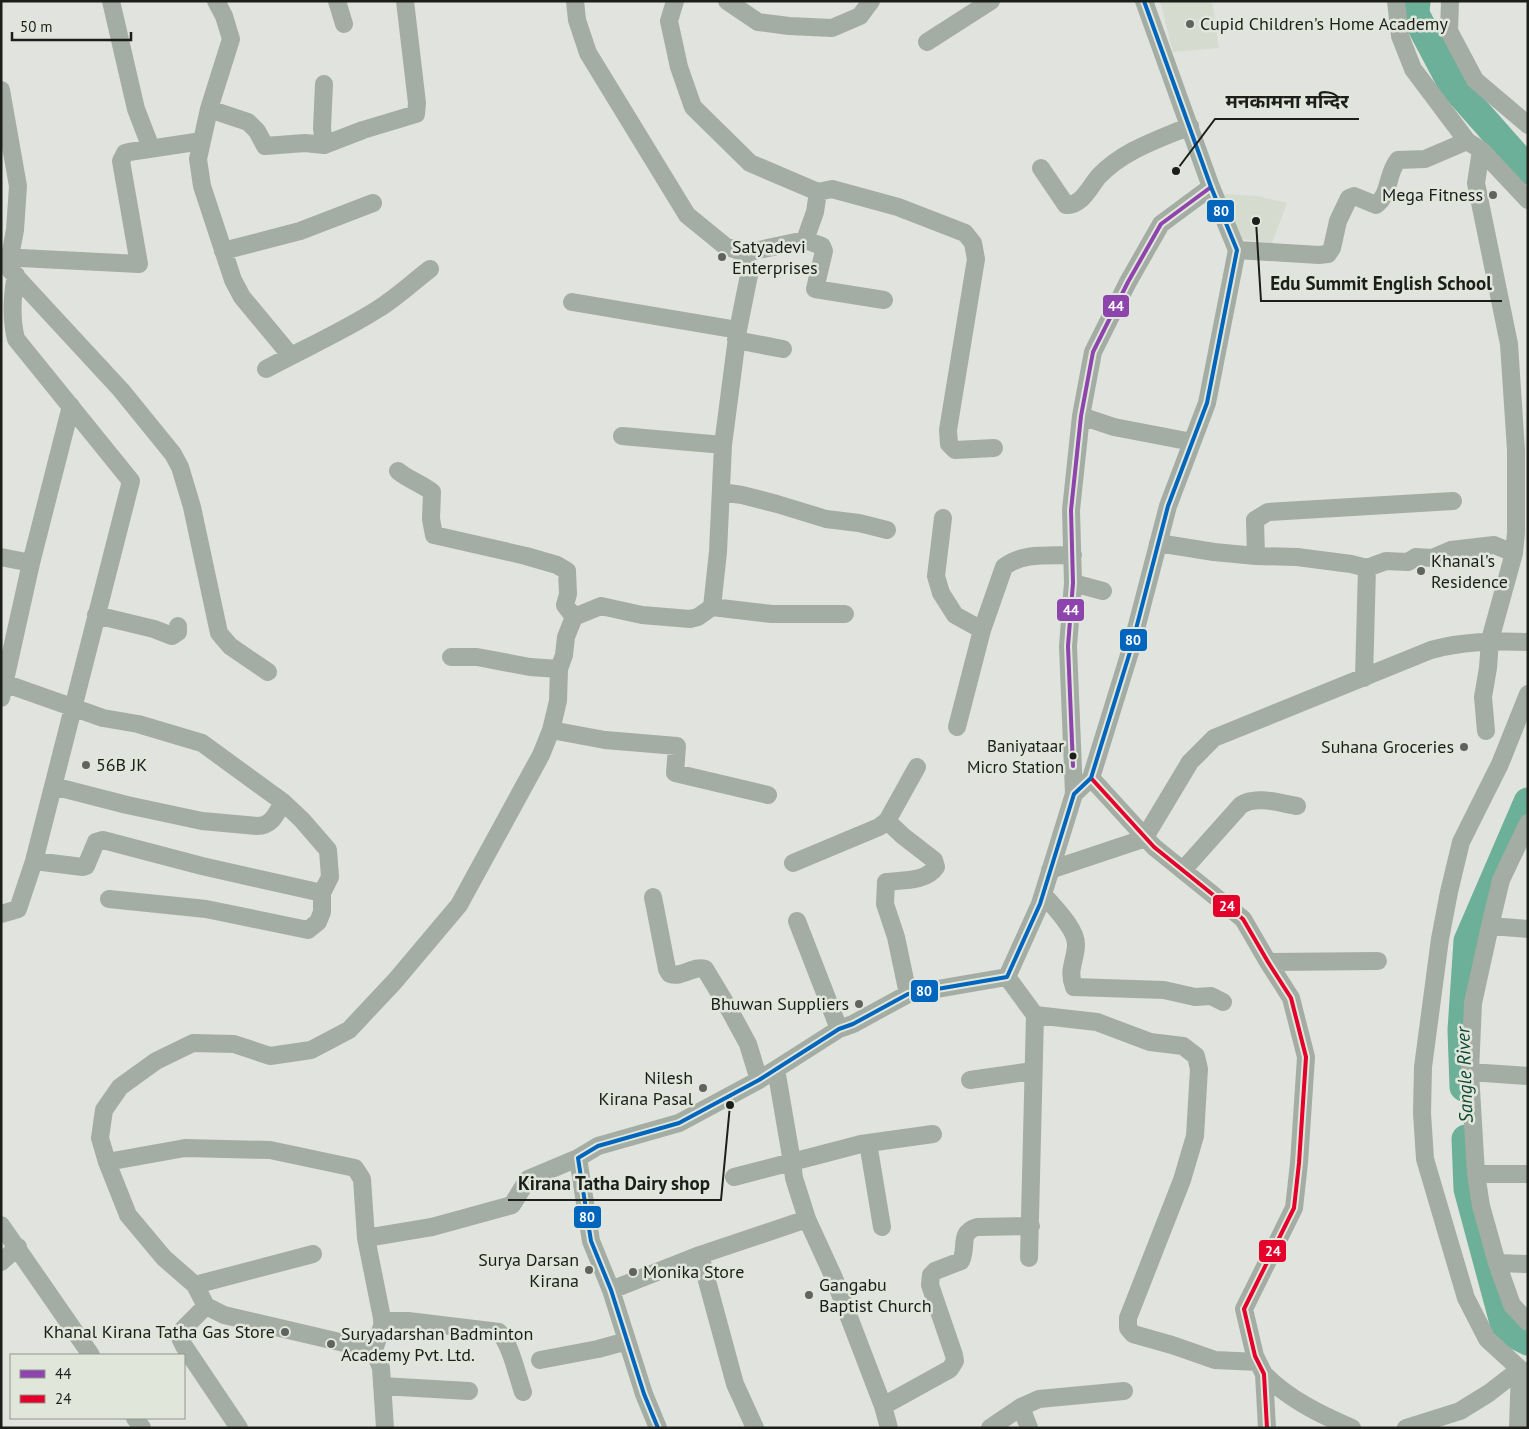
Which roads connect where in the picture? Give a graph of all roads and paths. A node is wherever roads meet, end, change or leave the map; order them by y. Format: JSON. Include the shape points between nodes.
{"nodes":[{"id":1,"x":112,"y":1,"type":"edge"},
{"id":2,"x":216,"y":1,"type":"edge"},
{"id":3,"x":337,"y":1,"type":"edge"},
{"id":4,"x":405,"y":1,"type":"edge"},
{"id":5,"x":575,"y":1,"type":"edge"},
{"id":6,"x":675,"y":1,"type":"edge"},
{"id":7,"x":727,"y":1,"type":"edge"},
{"id":8,"x":871,"y":1,"type":"edge"},
{"id":9,"x":991,"y":1,"type":"edge"},
{"id":10,"x":1144,"y":1,"type":"edge"},
{"id":11,"x":1396,"y":1,"type":"edge"},
{"id":12,"x":1450,"y":1,"type":"edge"},
{"id":13,"x":344,"y":24,"type":"dead end"},
{"id":14,"x":927,"y":42,"type":"dead end"},
{"id":15,"x":324,"y":84,"type":"dead end"},
{"id":16,"x":1,"y":90,"type":"edge"},
{"id":17,"x":209,"y":109,"type":"junction"},
{"id":18,"x":1528,"y":125,"type":"edge"},
{"id":19,"x":1190,"y":126,"type":"junction"},
{"id":20,"x":202,"y":141,"type":"junction"},
{"id":21,"x":324,"y":145,"type":"junction"},
{"id":22,"x":1474,"y":146,"type":"junction"},
{"id":23,"x":150,"y":148,"type":"junction"},
{"id":24,"x":1042,"y":168,"type":"dead end"},
{"id":25,"x":1210,"y":187,"type":"junction"},
{"id":26,"x":818,"y":192,"type":"junction"},
{"id":27,"x":1528,"y":200,"type":"edge"},
{"id":28,"x":373,"y":203,"type":"dead end"},
{"id":29,"x":805,"y":240,"type":"junction"},
{"id":30,"x":1237,"y":250,"type":"junction"},
{"id":31,"x":223,"y":251,"type":"junction"},
{"id":32,"x":745,"y":253,"type":"junction"},
{"id":33,"x":8,"y":263,"type":"edge"},
{"id":34,"x":430,"y":269,"type":"dead end"},
{"id":35,"x":1,"y":291,"type":"edge"},
{"id":36,"x":884,"y":300,"type":"dead end"},
{"id":37,"x":572,"y":302,"type":"dead end"},
{"id":38,"x":737,"y":335,"type":"junction"},
{"id":39,"x":783,"y":349,"type":"dead end"},
{"id":40,"x":291,"y":356,"type":"junction"},
{"id":41,"x":266,"y":369,"type":"dead end"},
{"id":42,"x":71,"y":406,"type":"junction"},
{"id":43,"x":1081,"y":416,"type":"junction"},
{"id":44,"x":622,"y":436,"type":"dead end"},
{"id":45,"x":1192,"y":442,"type":"junction"},
{"id":46,"x":722,"y":445,"type":"junction"},
{"id":47,"x":994,"y":448,"type":"dead end"},
{"id":48,"x":398,"y":472,"type":"dead end"},
{"id":49,"x":720,"y":492,"type":"junction"},
{"id":50,"x":1453,"y":500,"type":"dead end"},
{"id":51,"x":943,"y":518,"type":"dead end"},
{"id":52,"x":887,"y":530,"type":"dead end"},
{"id":53,"x":1158,"y":543,"type":"junction"},
{"id":54,"x":1514,"y":553,"type":"junction"},
{"id":55,"x":1073,"y":555,"type":"junction"},
{"id":56,"x":1256,"y":556,"type":"junction"},
{"id":57,"x":1,"y":557,"type":"edge"},
{"id":58,"x":31,"y":563,"type":"junction"},
{"id":59,"x":1367,"y":568,"type":"junction"},
{"id":60,"x":1073,"y":583,"type":"junction"},
{"id":61,"x":1103,"y":591,"type":"dead end"},
{"id":62,"x":712,"y":608,"type":"junction"},
{"id":63,"x":845,"y":614,"type":"dead end"},
{"id":64,"x":96,"y":615,"type":"junction"},
{"id":65,"x":574,"y":617,"type":"junction"},
{"id":66,"x":178,"y":626,"type":"dead end"},
{"id":67,"x":982,"y":630,"type":"junction"},
{"id":68,"x":1490,"y":640,"type":"junction"},
{"id":69,"x":1528,"y":642,"type":"edge"},
{"id":70,"x":451,"y":657,"type":"dead end"},
{"id":71,"x":558,"y":669,"type":"junction"},
{"id":72,"x":268,"y":672,"type":"dead end"},
{"id":73,"x":1364,"y":678,"type":"junction"},
{"id":74,"x":2,"y":688,"type":"edge"},
{"id":75,"x":1528,"y":694,"type":"edge"},
{"id":76,"x":73,"y":707,"type":"junction"},
{"id":77,"x":957,"y":727,"type":"dead end"},
{"id":78,"x":551,"y":730,"type":"junction"},
{"id":79,"x":1486,"y":731,"type":"dead end"},
{"id":80,"x":916,"y":767,"type":"dead end"},
{"id":81,"x":1091,"y":778,"type":"junction"},
{"id":82,"x":53,"y":786,"type":"junction"},
{"id":83,"x":1074,"y":794,"type":"junction"},
{"id":84,"x":768,"y":795,"type":"dead end"},
{"id":85,"x":283,"y":802,"type":"junction"},
{"id":86,"x":1297,"y":806,"type":"dead end"},
{"id":87,"x":887,"y":821,"type":"junction"},
{"id":88,"x":1528,"y":823,"type":"edge"},
{"id":89,"x":1145,"y":838,"type":"junction"},
{"id":90,"x":34,"y":861,"type":"junction"},
{"id":91,"x":793,"y":862,"type":"dead end"},
{"id":92,"x":1050,"y":870,"type":"junction"},
{"id":93,"x":1183,"y":870,"type":"junction"},
{"id":94,"x":322,"y":893,"type":"junction"},
{"id":95,"x":1043,"y":894,"type":"junction"},
{"id":96,"x":653,"y":897,"type":"dead end"},
{"id":97,"x":109,"y":898,"type":"dead end"},
{"id":98,"x":1,"y":914,"type":"edge"},
{"id":99,"x":797,"y":921,"type":"dead end"},
{"id":100,"x":1490,"y":926,"type":"junction"},
{"id":101,"x":1528,"y":928,"type":"edge"},
{"id":102,"x":1268,"y":962,"type":"junction"},
{"id":103,"x":1378,"y":962,"type":"dead end"},
{"id":104,"x":1007,"y":977,"type":"junction"},
{"id":105,"x":908,"y":994,"type":"junction"},
{"id":106,"x":1223,"y":1002,"type":"dead end"},
{"id":107,"x":1035,"y":1014,"type":"junction"},
{"id":108,"x":839,"y":1029,"type":"junction"},
{"id":109,"x":776,"y":1070,"type":"junction"},
{"id":110,"x":1034,"y":1071,"type":"junction"},
{"id":111,"x":1470,"y":1072,"type":"junction"},
{"id":112,"x":1528,"y":1076,"type":"edge"},
{"id":113,"x":759,"y":1080,"type":"junction"},
{"id":114,"x":970,"y":1080,"type":"dead end"},
{"id":115,"x":933,"y":1134,"type":"dead end"},
{"id":116,"x":868,"y":1143,"type":"junction"},
{"id":117,"x":578,"y":1158,"type":"junction"},
{"id":118,"x":107,"y":1162,"type":"junction"},
{"id":119,"x":792,"y":1162,"type":"junction"},
{"id":120,"x":1476,"y":1174,"type":"junction"},
{"id":121,"x":1528,"y":1174,"type":"edge"},
{"id":122,"x":734,"y":1177,"type":"dead end"},
{"id":123,"x":807,"y":1219,"type":"junction"},
{"id":124,"x":1,"y":1225,"type":"edge"},
{"id":125,"x":1031,"y":1226,"type":"junction"},
{"id":126,"x":882,"y":1227,"type":"dead end"},
{"id":127,"x":366,"y":1238,"type":"junction"},
{"id":128,"x":18,"y":1247,"type":"junction"},
{"id":129,"x":313,"y":1254,"type":"dead end"},
{"id":130,"x":700,"y":1255,"type":"junction"},
{"id":131,"x":1029,"y":1258,"type":"dead end"},
{"id":132,"x":1,"y":1262,"type":"edge"},
{"id":133,"x":1497,"y":1263,"type":"junction"},
{"id":134,"x":1528,"y":1264,"type":"edge"},
{"id":135,"x":195,"y":1285,"type":"junction"},
{"id":136,"x":611,"y":1290,"type":"junction"},
{"id":137,"x":206,"y":1306,"type":"junction"},
{"id":138,"x":382,"y":1321,"type":"junction"},
{"id":139,"x":1528,"y":1322,"type":"edge"},
{"id":140,"x":627,"y":1341,"type":"junction"},
{"id":141,"x":374,"y":1350,"type":"junction"},
{"id":142,"x":90,"y":1354,"type":"edge"},
{"id":143,"x":540,"y":1360,"type":"dead end"},
{"id":144,"x":1261,"y":1368,"type":"junction"},
{"id":145,"x":1525,"y":1370,"type":"edge"},
{"id":146,"x":382,"y":1386,"type":"junction"},
{"id":147,"x":469,"y":1391,"type":"dead end"},
{"id":148,"x":1124,"y":1391,"type":"dead end"},
{"id":149,"x":523,"y":1392,"type":"dead end"},
{"id":150,"x":883,"y":1406,"type":"junction"},
{"id":151,"x":1021,"y":1407,"type":"junction"},
{"id":152,"x":239,"y":1428,"type":"edge"},
{"id":153,"x":385,"y":1428,"type":"edge"},
{"id":154,"x":658,"y":1428,"type":"edge"},
{"id":155,"x":755,"y":1428,"type":"edge"},
{"id":156,"x":889,"y":1428,"type":"edge"},
{"id":157,"x":990,"y":1428,"type":"edge"},
{"id":158,"x":1029,"y":1428,"type":"edge"},
{"id":159,"x":1267,"y":1428,"type":"edge"},
{"id":160,"x":1352,"y":1428,"type":"edge"},
{"id":161,"x":1406,"y":1428,"type":"edge"},
{"id":162,"x":1518,"y":1428,"type":"edge"}],
"edges":[{"from":1,"to":23,"type":"street","via":[[136,109]]},
{"from":2,"to":17,"type":"street","via":[[231,39]]},
{"from":3,"to":13,"type":"street"},
{"from":4,"to":21,"type":"street","via":[[416,114]]},
{"from":5,"to":32,"type":"street","via":[[577,20],[588,53],[687,215],[725,246]]},
{"from":6,"to":26,"type":"street","via":[[669,21],[679,67],[693,107],[750,163]]},
{"from":7,"to":8,"type":"street","via":[[758,22],[832,28],[860,16]]},
{"from":9,"to":14,"type":"street"},
{"from":10,"to":19,"type":"street"},
{"from":11,"to":22,"type":"street","via":[[1400,36],[1413,69]]},
{"from":12,"to":18,"type":"street","via":[[1450,31],[1475,80]]},
{"from":15,"to":21,"type":"street"},
{"from":16,"to":33,"type":"street","via":[[18,186],[15,230]]},
{"from":17,"to":20,"type":"street"},
{"from":17,"to":21,"type":"street","via":[[248,122],[265,146]]},
{"from":19,"to":24,"type":"street","via":[[1129,152],[1100,175],[1073,206],[1066,205]]},
{"from":19,"to":25,"type":"street"},
{"from":20,"to":23,"type":"street"},
{"from":20,"to":31,"type":"street","via":[[198,159],[202,186]]},
{"from":22,"to":27,"type":"street"},
{"from":22,"to":30,"type":"street","via":[[1425,159],[1398,160],[1384,199],[1376,205],[1354,196],[1349,198],[1328,254]]},
{"from":22,"to":54,"type":"street","via":[[1476,183],[1509,344],[1516,450]]},
{"from":23,"to":33,"type":"street","via":[[125,153],[121,161],[139,264]]},
{"from":25,"to":30,"type":"street"},
{"from":25,"to":43,"type":"street","via":[[1161,224],[1133,273],[1093,352]]},
{"from":26,"to":29,"type":"street"},
{"from":26,"to":47,"type":"street","via":[[832,189],[898,207],[965,233],[973,243],[976,259],[948,430],[949,444],[955,450]]},
{"from":28,"to":31,"type":"street","via":[[300,231]]},
{"from":29,"to":32,"type":"street"},
{"from":29,"to":36,"type":"street","via":[[822,246],[824,251],[815,289]]},
{"from":30,"to":45,"type":"street","via":[[1207,404]]},
{"from":31,"to":40,"type":"street","via":[[242,297]]},
{"from":32,"to":38,"type":"street","via":[[749,274]]},
{"from":33,"to":35,"type":"street"},
{"from":33,"to":42,"type":"street","via":[[16,339]]},
{"from":33,"to":72,"type":"street","via":[[173,454],[192,507],[219,633],[230,646]]},
{"from":34,"to":40,"type":"street","via":[[380,308],[341,332]]},
{"from":37,"to":38,"type":"street"},
{"from":38,"to":39,"type":"street"},
{"from":38,"to":46,"type":"street"},
{"from":40,"to":41,"type":"street"},
{"from":42,"to":58,"type":"street"},
{"from":42,"to":64,"type":"street","via":[[131,481]]},
{"from":43,"to":45,"type":"street","via":[[1114,427]]},
{"from":43,"to":55,"type":"street","via":[[1071,510]]},
{"from":44,"to":46,"type":"street"},
{"from":45,"to":53,"type":"street"},
{"from":46,"to":49,"type":"street"},
{"from":48,"to":65,"type":"street","via":[[432,492],[434,535],[526,556],[557,565],[567,572],[565,606]]},
{"from":49,"to":52,"type":"street","via":[[742,495],[826,519]]},
{"from":49,"to":62,"type":"street"},
{"from":50,"to":56,"type":"street","via":[[1268,512],[1255,520]]},
{"from":51,"to":67,"type":"street","via":[[936,576],[941,593],[955,615]]},
{"from":53,"to":56,"type":"street"},
{"from":53,"to":81,"type":"street","via":[[1130,652]]},
{"from":54,"to":59,"type":"street","via":[[1494,545],[1451,550],[1432,558],[1416,557],[1408,562],[1386,561]]},
{"from":54,"to":68,"type":"street"},
{"from":55,"to":60,"type":"street"},
{"from":55,"to":67,"type":"street","via":[[1023,557],[1011,561],[1004,567]]},
{"from":56,"to":59,"type":"street","via":[[1296,557]]},
{"from":57,"to":58,"type":"street"},
{"from":58,"to":74,"type":"street"},
{"from":59,"to":73,"type":"street"},
{"from":60,"to":61,"type":"street"},
{"from":60,"to":83,"type":"street","via":[[1068,646]]},
{"from":62,"to":63,"type":"street","via":[[772,614]]},
{"from":62,"to":65,"type":"street","via":[[690,619],[600,606]]},
{"from":64,"to":66,"type":"street","via":[[172,636],[178,632]]},
{"from":64,"to":76,"type":"street"},
{"from":65,"to":71,"type":"street"},
{"from":67,"to":77,"type":"street"},
{"from":68,"to":69,"type":"street"},
{"from":68,"to":73,"type":"street","via":[[1431,650]]},
{"from":68,"to":79,"type":"street","via":[[1483,697]]},
{"from":70,"to":71,"type":"street","via":[[477,657]]},
{"from":71,"to":78,"type":"street","via":[[558,701]]},
{"from":73,"to":89,"type":"street","via":[[1214,738],[1190,762]]},
{"from":74,"to":76,"type":"street"},
{"from":75,"to":145,"type":"street","via":[[1457,859],[1440,939],[1423,1066],[1422,1113],[1425,1159],[1466,1298],[1487,1339]]},
{"from":76,"to":82,"type":"street"},
{"from":76,"to":85,"type":"street","via":[[103,718],[138,724],[202,743]]},
{"from":78,"to":84,"type":"street","via":[[605,740],[677,746],[675,773]]},
{"from":78,"to":118,"type":"street","via":[[459,905],[349,1030],[311,1050],[270,1056],[234,1044],[193,1043],[156,1061],[120,1087],[104,1110],[100,1138]]},
{"from":80,"to":87,"type":"street"},
{"from":81,"to":83,"type":"street"},
{"from":81,"to":89,"type":"street"},
{"from":82,"to":85,"type":"street","via":[[202,821],[256,826],[272,821]]},
{"from":82,"to":90,"type":"street"},
{"from":83,"to":92,"type":"street"},
{"from":85,"to":94,"type":"street","via":[[328,850],[330,877]]},
{"from":86,"to":93,"type":"street","via":[[1247,801]]},
{"from":87,"to":91,"type":"street"},
{"from":87,"to":105,"type":"street","via":[[934,860],[936,867],[932,873],[920,878],[886,882],[885,904]]},
{"from":88,"to":100,"type":"street","via":[[1501,880]]},
{"from":89,"to":92,"type":"street"},
{"from":89,"to":93,"type":"street"},
{"from":90,"to":94,"type":"street","via":[[83,867],[96,842],[103,840]]},
{"from":90,"to":98,"type":"street","via":[[18,910]]},
{"from":92,"to":95,"type":"street"},
{"from":93,"to":102,"type":"street","via":[[1243,919]]},
{"from":94,"to":97,"type":"street","via":[[322,912],[318,922],[308,930],[206,909]]},
{"from":95,"to":104,"type":"street"},
{"from":95,"to":106,"type":"street","via":[[1072,931],[1076,942],[1070,977],[1074,987],[1164,990],[1195,997],[1211,996]]},
{"from":96,"to":113,"type":"street","via":[[667,970],[675,976],[705,969],[748,1044]]},
{"from":99,"to":108,"type":"street"},
{"from":100,"to":101,"type":"street"},
{"from":100,"to":111,"type":"street","via":[[1474,1003]]},
{"from":102,"to":103,"type":"street"},
{"from":102,"to":144,"type":"street","via":[[1291,998],[1306,1057],[1294,1208],[1244,1309]]},
{"from":104,"to":105,"type":"street"},
{"from":104,"to":107,"type":"street"},
{"from":105,"to":108,"type":"street"},
{"from":107,"to":110,"type":"street"},
{"from":107,"to":144,"type":"street","via":[[1097,1022],[1150,1042],[1183,1046],[1196,1056],[1199,1069],[1195,1136],[1182,1180],[1128,1318],[1128,1328],[1133,1334],[1215,1360]]},
{"from":108,"to":109,"type":"street"},
{"from":109,"to":113,"type":"street"},
{"from":109,"to":119,"type":"street"},
{"from":110,"to":114,"type":"street"},
{"from":110,"to":125,"type":"street"},
{"from":111,"to":112,"type":"street"},
{"from":111,"to":120,"type":"street"},
{"from":113,"to":117,"type":"street","via":[[679,1123],[598,1146]]},
{"from":115,"to":116,"type":"street"},
{"from":116,"to":119,"type":"street"},
{"from":116,"to":126,"type":"street"},
{"from":117,"to":127,"type":"street","via":[[528,1179],[512,1205],[432,1227]]},
{"from":117,"to":136,"type":"street","via":[[591,1241]]},
{"from":118,"to":127,"type":"street","via":[[185,1148],[270,1150],[355,1168],[362,1179]]},
{"from":118,"to":135,"type":"street","via":[[128,1215],[164,1258]]},
{"from":119,"to":122,"type":"street"},
{"from":119,"to":123,"type":"street"},
{"from":120,"to":121,"type":"street"},
{"from":120,"to":133,"type":"street","via":[[1480,1206]]},
{"from":123,"to":130,"type":"street"},
{"from":123,"to":150,"type":"street","via":[[834,1278]]},
{"from":124,"to":128,"type":"street"},
{"from":125,"to":131,"type":"street"},
{"from":125,"to":150,"type":"street","via":[[969,1229],[961,1261],[931,1275],[930,1285],[955,1362],[950,1369]]},
{"from":127,"to":138,"type":"street"},
{"from":128,"to":132,"type":"street"},
{"from":128,"to":142,"type":"street"},
{"from":129,"to":135,"type":"street"},
{"from":130,"to":136,"type":"street"},
{"from":130,"to":155,"type":"street","via":[[735,1384]]},
{"from":133,"to":134,"type":"street"},
{"from":133,"to":139,"type":"street","via":[[1512,1305]]},
{"from":135,"to":137,"type":"street"},
{"from":136,"to":140,"type":"street"},
{"from":137,"to":141,"type":"street","via":[[224,1315]]},
{"from":137,"to":152,"type":"street","via":[[183,1329],[180,1338]]},
{"from":138,"to":141,"type":"street"},
{"from":138,"to":149,"type":"street","via":[[499,1332]]},
{"from":140,"to":143,"type":"street"},
{"from":140,"to":154,"type":"street"},
{"from":141,"to":146,"type":"street","via":[[381,1368]]},
{"from":144,"to":159,"type":"street"},
{"from":144,"to":160,"type":"street","via":[[1280,1390]]},
{"from":145,"to":161,"type":"street","via":[[1460,1411]]},
{"from":145,"to":162,"type":"street"},
{"from":146,"to":147,"type":"street"},
{"from":146,"to":153,"type":"street"},
{"from":148,"to":151,"type":"street","via":[[1039,1399]]},
{"from":150,"to":156,"type":"street"},
{"from":151,"to":157,"type":"street"},
{"from":151,"to":158,"type":"street"}]}
